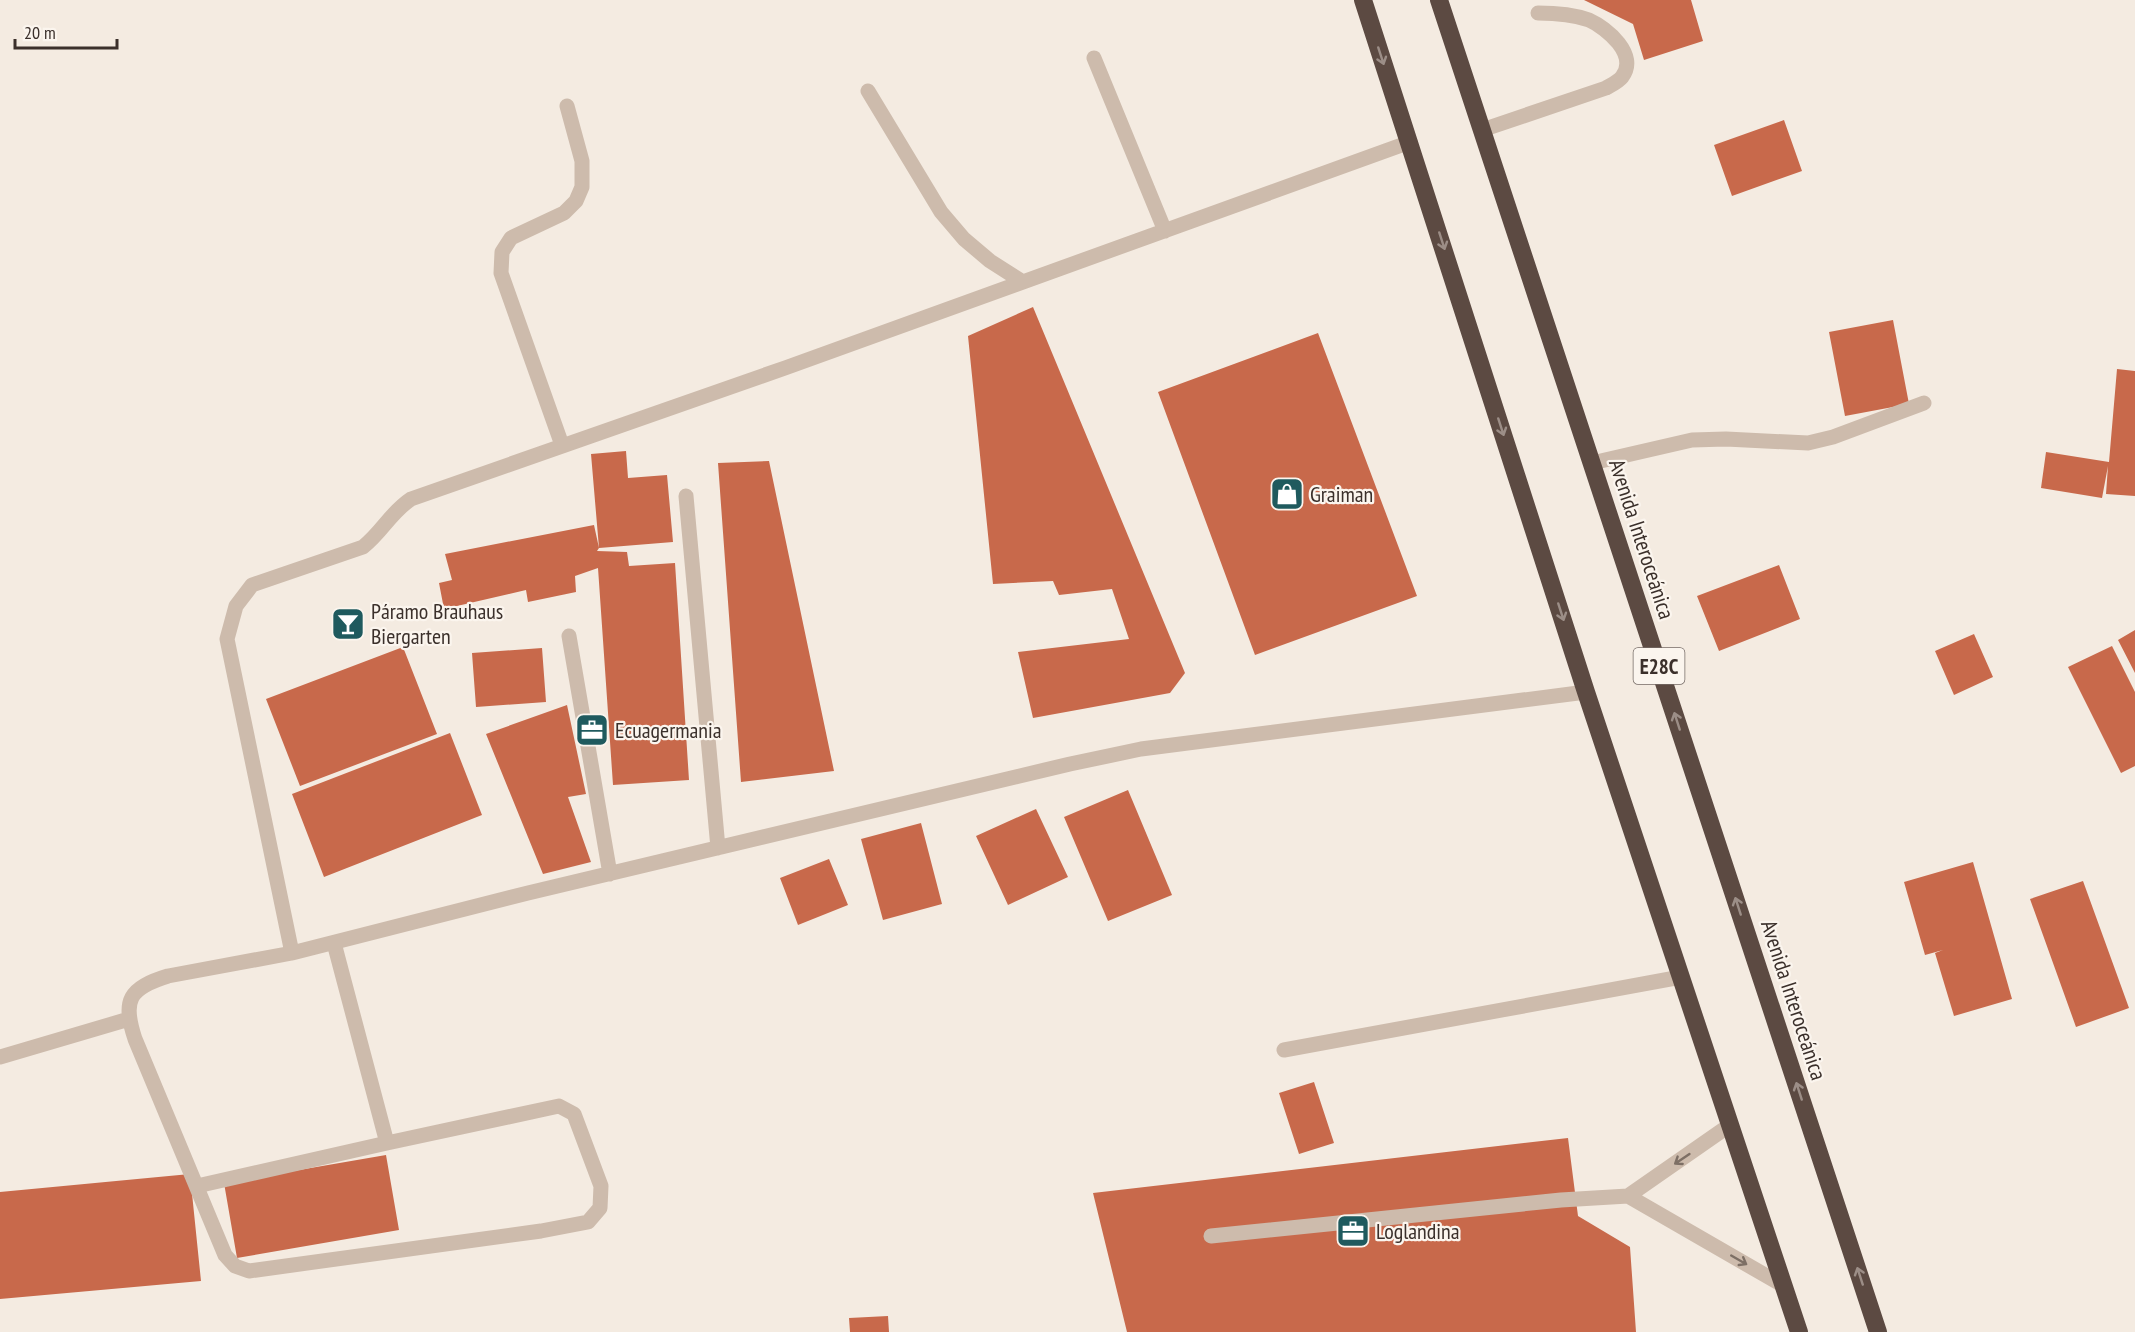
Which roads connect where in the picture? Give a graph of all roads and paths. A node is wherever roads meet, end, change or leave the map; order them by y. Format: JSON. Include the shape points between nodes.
{"nodes":[{"id":1,"x":1363,"y":0,"type":"edge"},
{"id":2,"x":1438,"y":0,"type":"edge"},
{"id":3,"x":1538,"y":13,"type":"dead end"},
{"id":4,"x":1094,"y":58,"type":"dead end"},
{"id":5,"x":868,"y":91,"type":"dead end"},
{"id":6,"x":567,"y":106,"type":"dead end"},
{"id":7,"x":1482,"y":130,"type":"junction"},
{"id":8,"x":1410,"y":142,"type":"junction"},
{"id":9,"x":1165,"y":231,"type":"junction"},
{"id":10,"x":1023,"y":282,"type":"junction"},
{"id":11,"x":1924,"y":403,"type":"dead end"},
{"id":12,"x":562,"y":446,"type":"junction"},
{"id":13,"x":1592,"y":463,"type":"junction"},
{"id":14,"x":686,"y":496,"type":"dead end"},
{"id":15,"x":569,"y":636,"type":"dead end"},
{"id":16,"x":1586,"y":692,"type":"junction"},
{"id":17,"x":718,"y":848,"type":"junction"},
{"id":18,"x":610,"y":873,"type":"junction"},
{"id":19,"x":334,"y":943,"type":"junction"},
{"id":20,"x":292,"y":953,"type":"junction"},
{"id":21,"x":1681,"y":977,"type":"junction"},
{"id":22,"x":129,"y":1019,"type":"junction"},
{"id":23,"x":1284,"y":1050,"type":"dead end"},
{"id":24,"x":0,"y":1057,"type":"edge"},
{"id":25,"x":1730,"y":1125,"type":"junction"},
{"id":26,"x":387,"y":1143,"type":"junction"},
{"id":27,"x":197,"y":1186,"type":"junction"},
{"id":28,"x":1628,"y":1196,"type":"junction"},
{"id":29,"x":1211,"y":1236,"type":"dead end"},
{"id":30,"x":1784,"y":1286,"type":"junction"},
{"id":31,"x":1799,"y":1332,"type":"edge"},
{"id":32,"x":1878,"y":1332,"type":"edge"}],
"edges":[{"from":1,"to":8,"type":"highway","one_way":true},
{"from":2,"to":7,"type":"highway","name":"Avenida Interoceánica","number":"E28C"},
{"from":3,"to":7,"type":"lane","via":[[1573,16],[1610,32],[1623,48],[1627,66],[1622,78],[1606,88]]},
{"from":4,"to":9,"type":"lane"},
{"from":5,"to":10,"type":"lane","via":[[941,212],[964,239]]},
{"from":6,"to":12,"type":"lane","via":[[582,161],[582,187],[576,201],[564,213],[511,238],[502,252],[501,273]]},
{"from":7,"to":13,"type":"highway","name":"Avenida Interoceánica","number":"E28C"},
{"from":8,"to":9,"type":"lane"},
{"from":8,"to":16,"type":"highway","one_way":true},
{"from":9,"to":10,"type":"lane"},
{"from":10,"to":12,"type":"lane"},
{"from":11,"to":13,"type":"lane","via":[[1808,443],[1692,440]]},
{"from":12,"to":20,"type":"lane","via":[[411,499],[396,509],[378,535],[363,547],[252,585],[236,606],[227,639]]},
{"from":32,"to":13,"type":"highway","name":"Avenida Interoceánica","number":"E28C","one_way":true},
{"from":14,"to":17,"type":"lane"},
{"from":15,"to":18,"type":"lane"},
{"from":16,"to":17,"type":"lane","via":[[1141,749]]},
{"from":16,"to":21,"type":"highway"},
{"from":17,"to":18,"type":"lane"},
{"from":18,"to":19,"type":"lane"},
{"from":19,"to":20,"type":"lane"},
{"from":19,"to":26,"type":"lane"},
{"from":20,"to":22,"type":"lane","via":[[150,981],[135,991],[129,1002]]},
{"from":21,"to":23,"type":"lane"},
{"from":21,"to":25,"type":"highway"},
{"from":22,"to":24,"type":"lane"},
{"from":22,"to":27,"type":"lane"},
{"from":25,"to":28,"type":"lane","one_way":true},
{"from":25,"to":30,"type":"highway"},
{"from":26,"to":27,"type":"lane"},
{"from":26,"to":27,"type":"lane","via":[[559,1106],[574,1114],[601,1186],[600,1208],[588,1222],[541,1231],[249,1271],[235,1266],[225,1255]]},
{"from":28,"to":29,"type":"lane"},
{"from":28,"to":30,"type":"lane","one_way":true},
{"from":30,"to":31,"type":"highway"}]}
